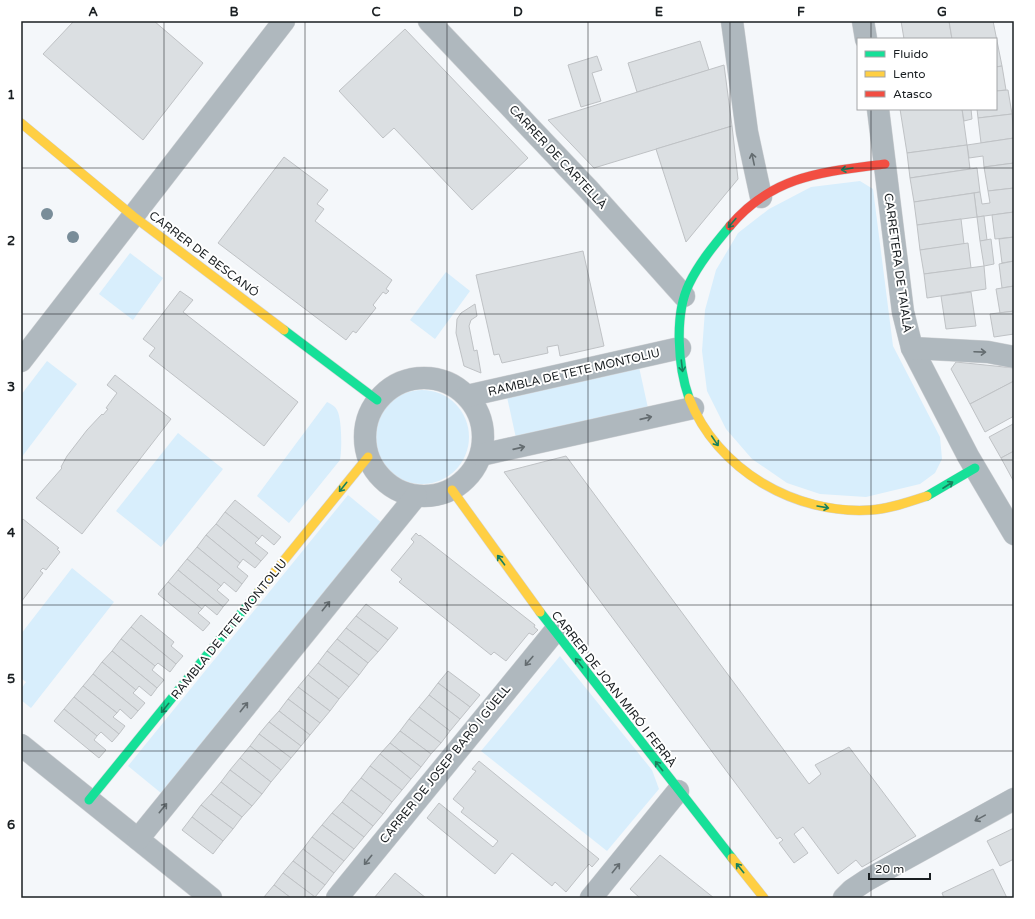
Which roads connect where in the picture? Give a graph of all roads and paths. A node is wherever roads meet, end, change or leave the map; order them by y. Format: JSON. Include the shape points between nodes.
{"nodes":[{"id":1,"x":284,"y":21,"type":"edge"},
{"id":2,"x":429,"y":21,"type":"edge"},
{"id":3,"x":732,"y":21,"type":"edge"},
{"id":4,"x":863,"y":21,"type":"edge"},
{"id":5,"x":866,"y":38,"type":"edge"},
{"id":6,"x":878,"y":110,"type":"edge"},
{"id":7,"x":21,"y":123,"type":"edge"},
{"id":8,"x":885,"y":164,"type":"junction"},
{"id":9,"x":761,"y":197,"type":"junction"},
{"id":10,"x":133,"y":216,"type":"junction"},
{"id":11,"x":684,"y":296,"type":"junction"},
{"id":12,"x":680,"y":348,"type":"junction"},
{"id":13,"x":912,"y":348,"type":"junction"},
{"id":14,"x":1014,"y":357,"type":"edge"},
{"id":15,"x":21,"y":361,"type":"edge"},
{"id":16,"x":467,"y":396,"type":"junction"},
{"id":17,"x":377,"y":400,"type":"junction"},
{"id":18,"x":693,"y":408,"type":"junction"},
{"id":19,"x":481,"y":455,"type":"junction"},
{"id":20,"x":368,"y":457,"type":"junction"},
{"id":21,"x":975,"y":468,"type":"junction"},
{"id":22,"x":452,"y":490,"type":"junction"},
{"id":23,"x":416,"y":496,"type":"junction"},
{"id":24,"x":1014,"y":534,"type":"edge"},
{"id":25,"x":555,"y":631,"type":"junction"},
{"id":26,"x":21,"y":745,"type":"edge"},
{"id":27,"x":678,"y":791,"type":"junction"},
{"id":28,"x":1014,"y":799,"type":"edge"},
{"id":29,"x":90,"y":800,"type":"junction"},
{"id":30,"x":138,"y":839,"type":"junction"},
{"id":31,"x":211,"y":898,"type":"edge"},
{"id":32,"x":337,"y":898,"type":"edge"},
{"id":33,"x":591,"y":898,"type":"edge"},
{"id":34,"x":764,"y":898,"type":"edge"},
{"id":35,"x":844,"y":898,"type":"edge"}],
"edges":[{"from":1,"to":10,"type":"street"},
{"from":2,"to":11,"type":"street","name":"CARRER DE CARTELLÀ","via":[[589,190]]},
{"from":9,"to":3,"type":"street","one_way":true,"via":[[747,132]]},
{"from":4,"to":5,"type":"street"},
{"from":6,"to":8,"type":"street","name":"CARRETERA DE TAIALÀ"},
{"from":7,"to":10,"type":"street","name":"CARRER DE BESCANÓ"},
{"from":8,"to":9,"type":"street","one_way":true,"via":[[835,171],[791,182]]},
{"from":8,"to":13,"type":"street","name":"CARRETERA DE TAIALÀ","via":[[903,312]]},
{"from":9,"to":11,"type":"street","one_way":true,"via":[[734,220],[722,235],[697,270]]},
{"from":10,"to":15,"type":"street"},
{"from":10,"to":17,"type":"street","name":"CARRER DE BESCANÓ"},
{"from":11,"to":12,"type":"street"},
{"from":12,"to":16,"type":"street","name":"RAMBLA DE TETE MONTOLIU"},
{"from":12,"to":18,"type":"street","one_way":true,"via":[[684,382]]},
{"from":13,"to":14,"type":"street","one_way":true,"via":[[988,352]]},
{"from":13,"to":21,"type":"street","name":"CARRETERA DE TAIALÀ"},
{"from":16,"to":17,"type":"street","via":[[456,387],[437,379],[417,378],[397,384]]},
{"from":16,"to":19,"type":"street","via":[[478,414],[483,435]]},
{"from":17,"to":20,"type":"street","via":[[367,418],[364,435]]},
{"from":19,"to":18,"type":"street","one_way":true},
{"from":18,"to":21,"type":"street","one_way":true,"via":[[719,448],[746,473],[772,489],[804,503],[830,508],[873,510],[916,501],[938,492]]},
{"from":19,"to":22,"type":"street","via":[[473,471]]},
{"from":20,"to":23,"type":"street","via":[[382,478],[397,490]]},
{"from":20,"to":29,"type":"street","name":"RAMBLA DE TETE MONTOLIU","one_way":true},
{"from":21,"to":24,"type":"street","name":"CARRETERA DE TAIALÀ"},
{"from":22,"to":23,"type":"street","via":[[437,496]]},
{"from":25,"to":22,"type":"street","name":"CARRER DE JOAN MIRÓ I FERRÀ","one_way":true,"via":[[477,529]]},
{"from":30,"to":23,"type":"street","one_way":true},
{"from":27,"to":25,"type":"street","name":"CARRER DE JOAN MIRÓ I FERRÀ","one_way":true},
{"from":25,"to":32,"type":"street","name":"CARRER DE JOSEP BARÓ I GÜELL","one_way":true},
{"from":26,"to":29,"type":"street"},
{"from":33,"to":27,"type":"street","one_way":true},
{"from":34,"to":27,"type":"street","name":"CARRER DE JOAN MIRÓ I FERRÀ","one_way":true},
{"from":28,"to":35,"type":"street","one_way":true,"via":[[867,880]]},
{"from":29,"to":30,"type":"street"},
{"from":30,"to":31,"type":"street"}]}
